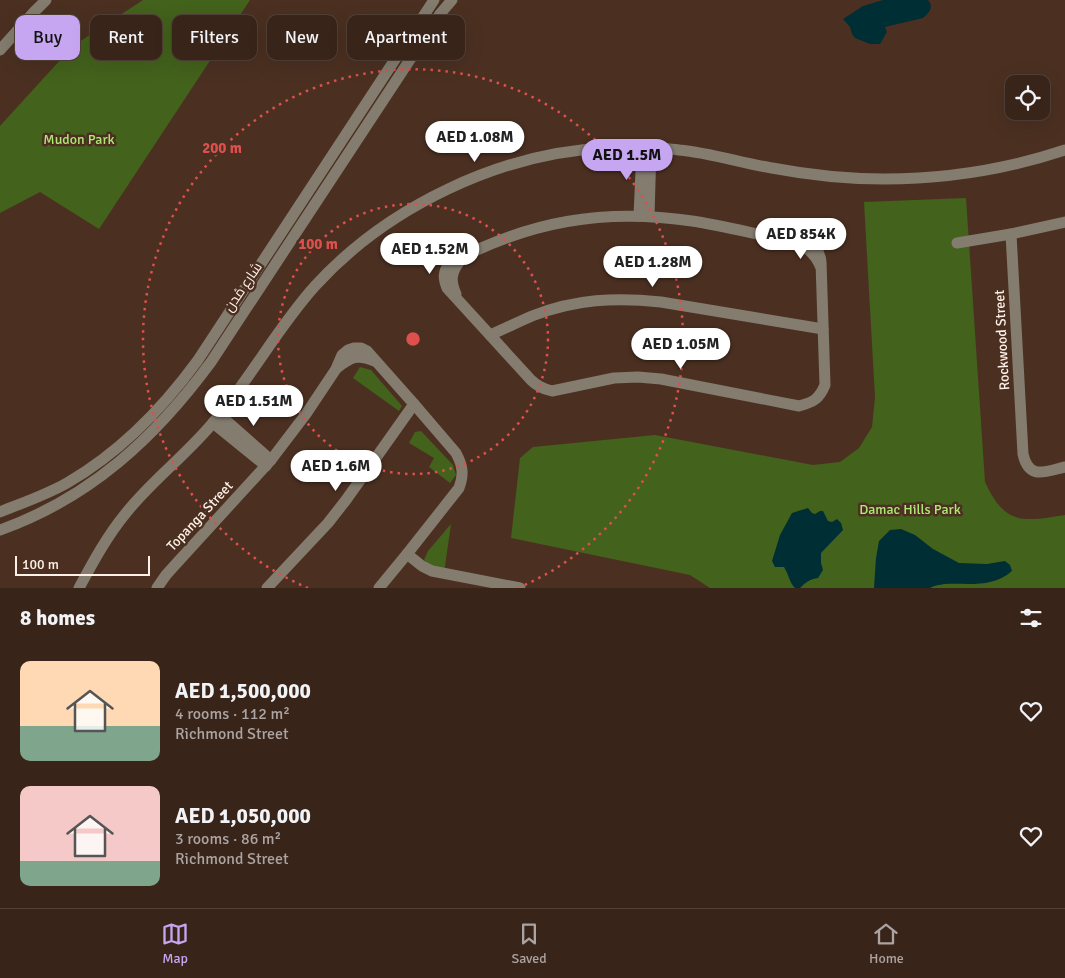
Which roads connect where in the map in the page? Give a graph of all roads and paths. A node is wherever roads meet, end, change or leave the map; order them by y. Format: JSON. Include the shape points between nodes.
{"nodes":[{"id":1,"x":46,"y":0,"type":"edge"},
{"id":2,"x":434,"y":0,"type":"edge"},
{"id":3,"x":452,"y":0,"type":"edge"},
{"id":4,"x":0,"y":50,"type":"edge"},
{"id":5,"x":647,"y":148,"type":"junction"},
{"id":6,"x":1065,"y":150,"type":"edge"},
{"id":7,"x":644,"y":216,"type":"junction"},
{"id":8,"x":1065,"y":222,"type":"edge"},
{"id":9,"x":1011,"y":234,"type":"junction"},
{"id":10,"x":957,"y":243,"type":"dead end"},
{"id":11,"x":824,"y":329,"type":"junction"},
{"id":12,"x":490,"y":335,"type":"junction"},
{"id":13,"x":414,"y":404,"type":"junction"},
{"id":14,"x":216,"y":419,"type":"junction"},
{"id":15,"x":269,"y":463,"type":"junction"},
{"id":16,"x":1061,"y":468,"type":"edge"},
{"id":17,"x":0,"y":512,"type":"edge"},
{"id":18,"x":0,"y":530,"type":"edge"},
{"id":19,"x":407,"y":554,"type":"junction"},
{"id":20,"x":79,"y":588,"type":"edge"},
{"id":21,"x":157,"y":588,"type":"edge"},
{"id":22,"x":267,"y":588,"type":"edge"},
{"id":23,"x":379,"y":588,"type":"edge"},
{"id":24,"x":520,"y":588,"type":"edge"}],
"edges":[{"from":1,"to":4,"type":"street"},
{"from":2,"to":17,"type":"street","name":"شارع مُدن","via":[[198,360],[172,394],[126,440],[88,470],[44,494]]},
{"from":3,"to":18,"type":"street","name":"شارع مُدن","via":[[211,362],[173,411],[128,455],[82,490]]},
{"from":5,"to":6,"type":"street","via":[[680,150],[808,174],[883,179],[960,174]]},
{"from":5,"to":7,"type":"street"},
{"from":5,"to":14,"type":"street","via":[[571,151],[536,158],[467,180],[403,214],[372,235],[317,284],[293,311],[242,387]]},
{"from":7,"to":11,"type":"street","via":[[693,221],[801,244],[810,250],[821,268]]},
{"from":7,"to":12,"type":"street","via":[[602,216],[566,221],[495,242],[449,264],[444,275],[446,288]]},
{"from":8,"to":9,"type":"street"},
{"from":9,"to":10,"type":"street"},
{"from":9,"to":16,"type":"street","name":"Rockwood Street","via":[[1022,454],[1027,465],[1036,472]]},
{"from":11,"to":12,"type":"street","via":[[661,302],[609,299],[558,308]]},
{"from":11,"to":12,"type":"street","via":[[825,385],[816,400],[799,406],[638,377],[544,390]]},
{"from":13,"to":15,"type":"street","name":"Topanga Street","via":[[377,362],[366,358],[348,359],[336,370]]},
{"from":13,"to":19,"type":"street","name":"Topanga Street","via":[[456,453],[463,470],[459,488]]},
{"from":13,"to":22,"type":"street","via":[[328,523]]},
{"from":14,"to":15,"type":"street"},
{"from":14,"to":20,"type":"street","via":[[128,511],[111,533]]},
{"from":15,"to":21,"type":"street","name":"Topanga Street"},
{"from":19,"to":23,"type":"street","name":"Topanga Street"},
{"from":19,"to":24,"type":"street","via":[[432,571]]}]}
